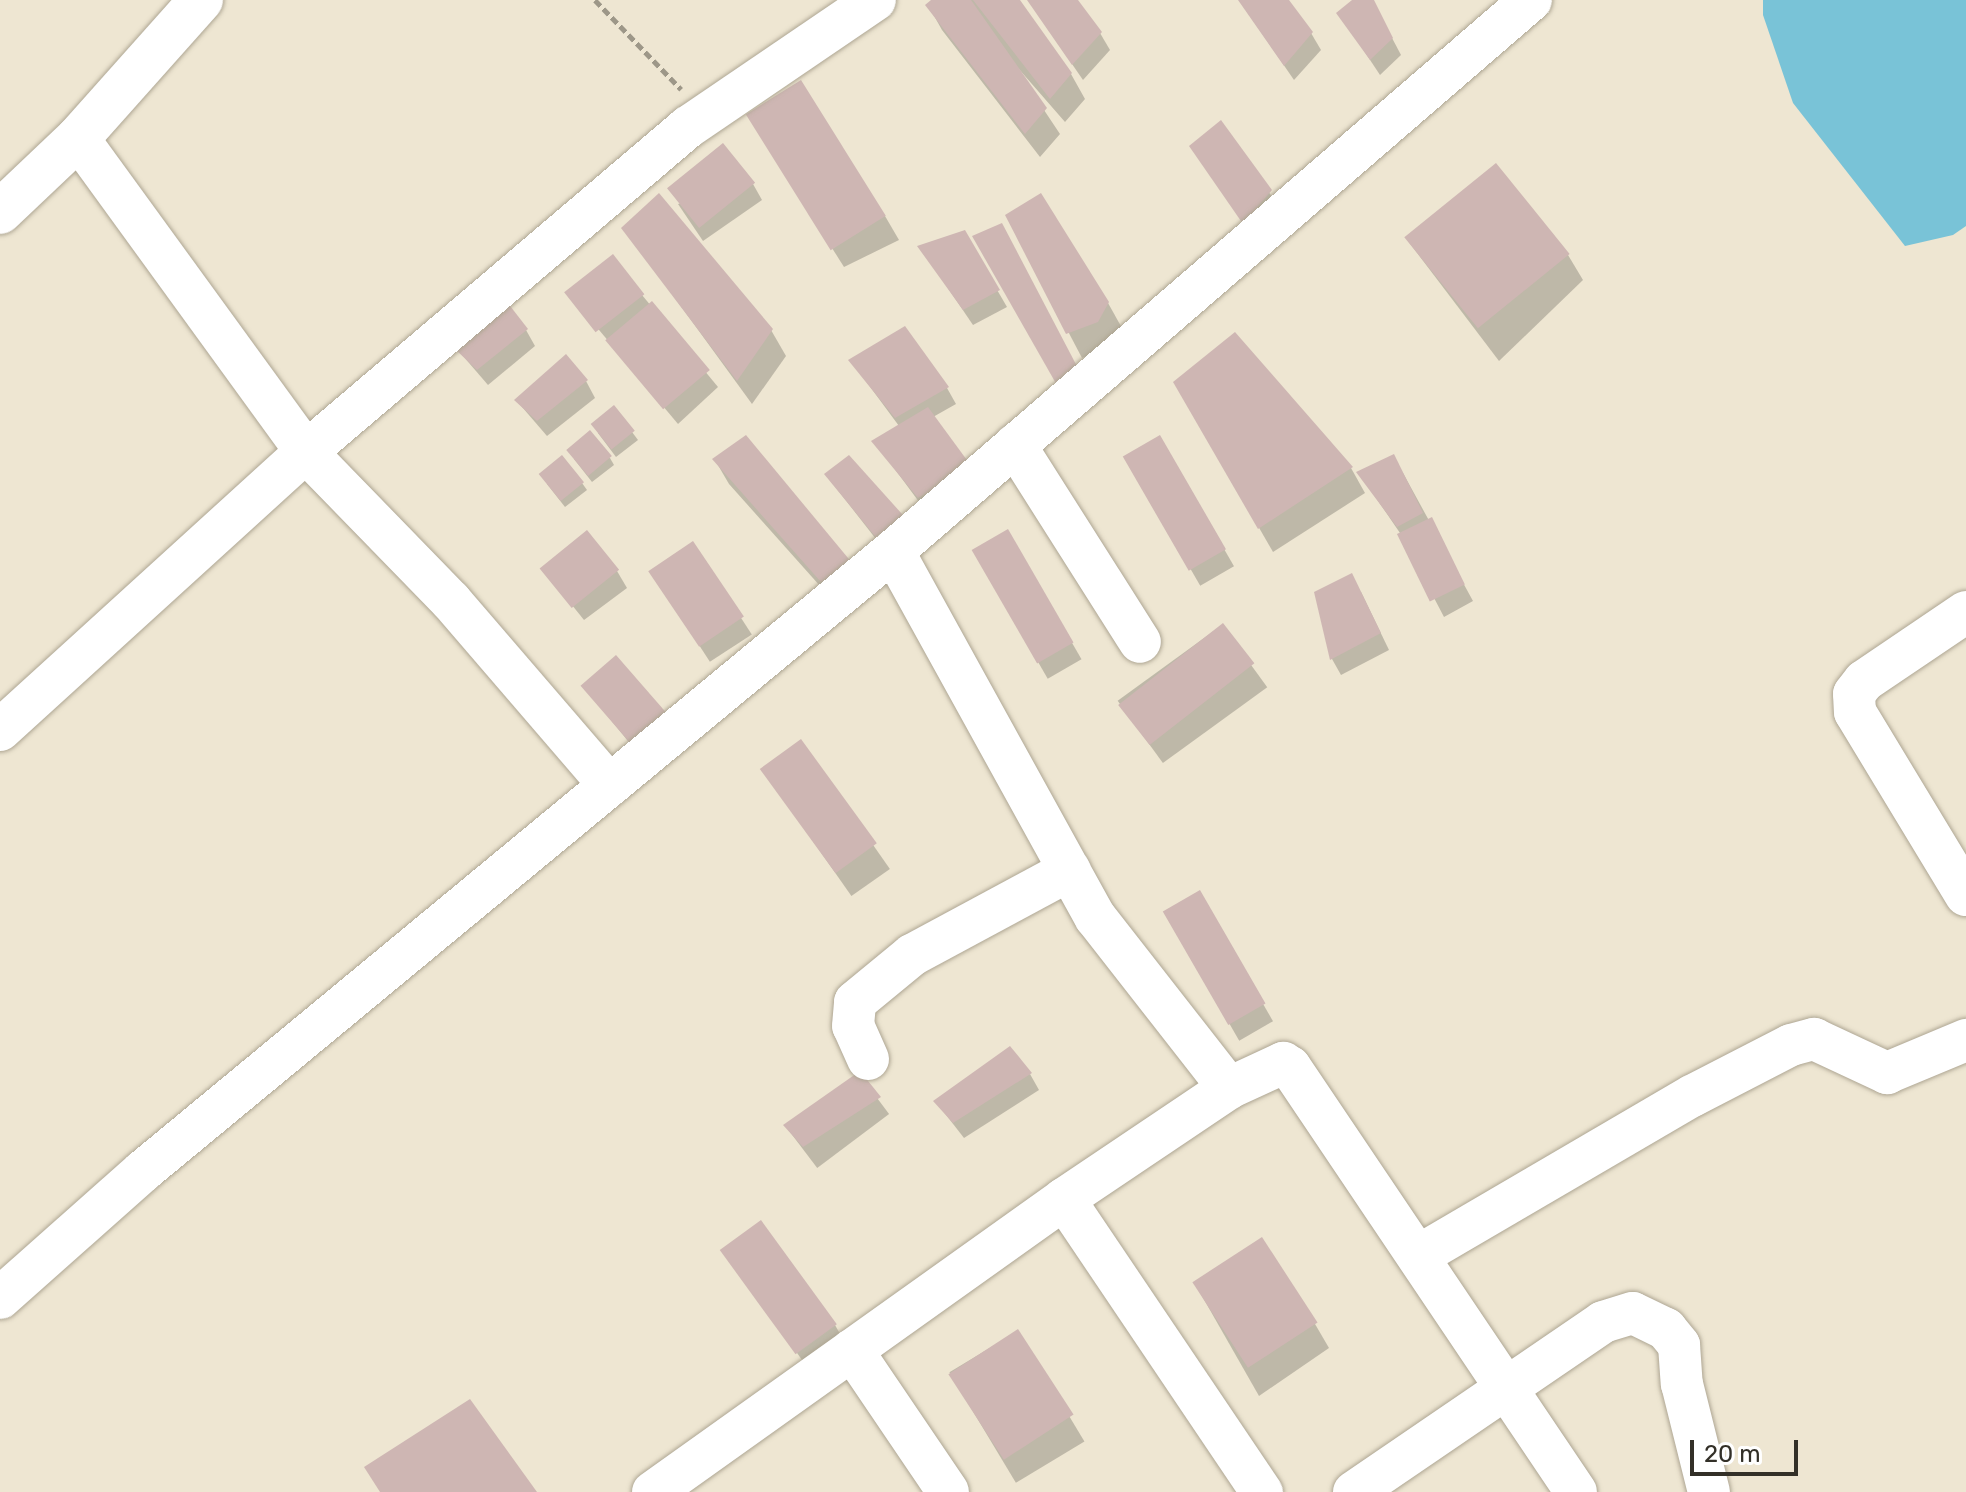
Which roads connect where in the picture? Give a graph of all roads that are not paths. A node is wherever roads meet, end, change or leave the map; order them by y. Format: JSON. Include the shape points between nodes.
{"nodes":[{"id":1,"x":201,"y":0,"type":"edge"},
{"id":2,"x":875,"y":0,"type":"edge"},
{"id":3,"x":1531,"y":0,"type":"edge"},
{"id":4,"x":78,"y":138,"type":"junction"},
{"id":5,"x":3,"y":202,"type":"edge"},
{"id":6,"x":1015,"y":445,"type":"junction"},
{"id":7,"x":306,"y":452,"type":"junction"},
{"id":8,"x":893,"y":551,"type":"junction"},
{"id":9,"x":1966,"y":612,"type":"edge"},
{"id":10,"x":1140,"y":642,"type":"dead end"},
{"id":11,"x":0,"y":730,"type":"edge"},
{"id":12,"x":609,"y":785,"type":"junction"},
{"id":13,"x":1070,"y":870,"type":"junction"},
{"id":14,"x":1966,"y":895,"type":"edge"},
{"id":15,"x":1966,"y":1040,"type":"edge"},
{"id":16,"x":868,"y":1059,"type":"dead end"},
{"id":17,"x":1229,"y":1088,"type":"junction"},
{"id":18,"x":1064,"y":1199,"type":"junction"},
{"id":19,"x":1418,"y":1256,"type":"junction"},
{"id":20,"x":0,"y":1298,"type":"edge"},
{"id":21,"x":852,"y":1350,"type":"junction"},
{"id":22,"x":1506,"y":1388,"type":"junction"},
{"id":23,"x":653,"y":1492,"type":"edge"},
{"id":24,"x":948,"y":1492,"type":"edge"},
{"id":25,"x":1262,"y":1492,"type":"edge"},
{"id":26,"x":1354,"y":1492,"type":"edge"},
{"id":27,"x":1576,"y":1492,"type":"edge"},
{"id":28,"x":1709,"y":1492,"type":"edge"}],
"edges":[{"from":1,"to":4,"type":"main road"},
{"from":2,"to":7,"type":"street","via":[[707,115]]},
{"from":3,"to":6,"type":"street"},
{"from":4,"to":5,"type":"main road"},
{"from":4,"to":7,"type":"street"},
{"from":6,"to":8,"type":"street"},
{"from":6,"to":10,"type":"street"},
{"from":7,"to":11,"type":"street"},
{"from":7,"to":12,"type":"street","via":[[451,601]]},
{"from":8,"to":12,"type":"street"},
{"from":8,"to":13,"type":"street"},
{"from":9,"to":14,"type":"street","via":[[1864,681],[1854,694],[1855,712]]},
{"from":12,"to":20,"type":"street","via":[[143,1171]]},
{"from":13,"to":16,"type":"street","via":[[912,955],[855,1002],[853,1026]]},
{"from":13,"to":17,"type":"street","via":[[1096,918]]},
{"from":15,"to":19,"type":"street","via":[[1887,1073],[1814,1039],[1791,1045],[1692,1096]]},
{"from":17,"to":18,"type":"street"},
{"from":17,"to":19,"type":"street","via":[[1274,1064],[1290,1067]]},
{"from":18,"to":21,"type":"street"},
{"from":18,"to":25,"type":"street"},
{"from":19,"to":22,"type":"street"},
{"from":21,"to":23,"type":"street"},
{"from":21,"to":24,"type":"street"},
{"from":22,"to":26,"type":"street"},
{"from":22,"to":27,"type":"street"},
{"from":22,"to":28,"type":"street","via":[[1603,1322],[1633,1313],[1666,1329],[1679,1345],[1682,1384]]}]}
